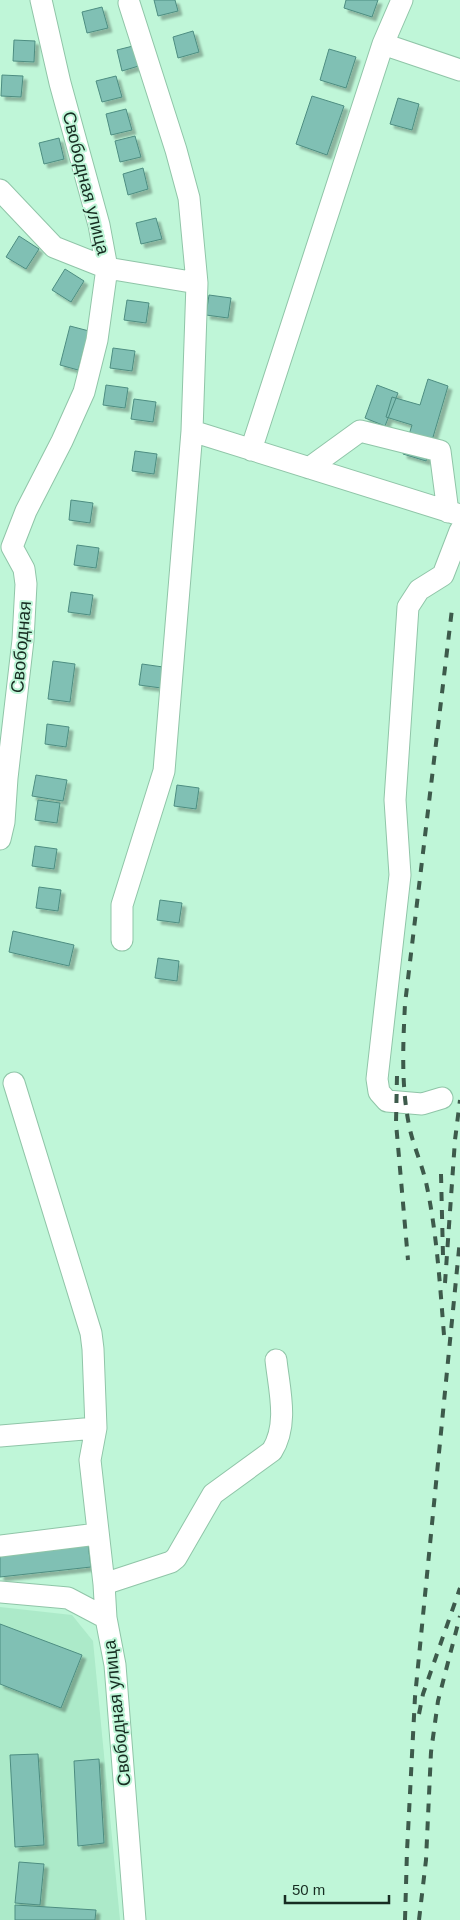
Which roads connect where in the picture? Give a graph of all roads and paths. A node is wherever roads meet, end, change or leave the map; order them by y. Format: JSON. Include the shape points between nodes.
{"nodes":[{"id":1,"x":41,"y":0,"type":"edge"},
{"id":2,"x":402,"y":0,"type":"edge"},
{"id":3,"x":129,"y":3,"type":"dead end"},
{"id":4,"x":383,"y":44,"type":"junction"},
{"id":5,"x":460,"y":70,"type":"edge"},
{"id":6,"x":0,"y":190,"type":"edge"},
{"id":7,"x":107,"y":268,"type":"junction"},
{"id":8,"x":197,"y":283,"type":"junction"},
{"id":9,"x":192,"y":431,"type":"junction"},
{"id":10,"x":251,"y":450,"type":"junction"},
{"id":11,"x":309,"y":468,"type":"junction"},
{"id":12,"x":454,"y":514,"type":"edge"},
{"id":13,"x":460,"y":531,"type":"edge"},
{"id":14,"x":6,"y":549,"type":"edge"},
{"id":15,"x":0,"y":839,"type":"edge"},
{"id":16,"x":122,"y":940,"type":"dead end"},
{"id":17,"x":14,"y":1084,"type":"dead end"},
{"id":18,"x":442,"y":1098,"type":"dead end"},
{"id":19,"x":276,"y":1360,"type":"dead end"},
{"id":20,"x":96,"y":1428,"type":"junction"},
{"id":21,"x":0,"y":1436,"type":"edge"},
{"id":22,"x":97,"y":1534,"type":"junction"},
{"id":23,"x":0,"y":1546,"type":"edge"},
{"id":24,"x":104,"y":1584,"type":"junction"},
{"id":25,"x":0,"y":1592,"type":"edge"},
{"id":26,"x":106,"y":1618,"type":"junction"},
{"id":27,"x":135,"y":1920,"type":"edge"}],
"edges":[{"from":1,"to":7,"type":"street","name":"Свободная улица","via":[[99,225]]},
{"from":2,"to":4,"type":"street"},
{"from":3,"to":8,"type":"street","via":[[189,198]]},
{"from":4,"to":5,"type":"street"},
{"from":4,"to":10,"type":"street"},
{"from":6,"to":7,"type":"street","via":[[54,247]]},
{"from":7,"to":8,"type":"street"},
{"from":7,"to":14,"type":"street","name":"Свободная улица","via":[[97,340],[84,392]]},
{"from":8,"to":9,"type":"street"},
{"from":9,"to":10,"type":"street"},
{"from":9,"to":16,"type":"street","via":[[164,771],[122,905]]},
{"from":10,"to":11,"type":"street"},
{"from":11,"to":12,"type":"street"},
{"from":11,"to":12,"type":"street","via":[[360,430],[440,451]]},
{"from":13,"to":18,"type":"street","via":[[443,575],[419,590],[408,607],[395,800],[400,875],[377,1079],[379,1092],[387,1101],[422,1104]]},
{"from":14,"to":15,"type":"street","name":"Свободная","via":[[24,569],[26,584],[23,640]]},
{"from":17,"to":20,"type":"street","via":[[91,1333]]},
{"from":19,"to":24,"type":"street","via":[[282,1416],[278,1440],[272,1450],[214,1494],[171,1562]]},
{"from":20,"to":21,"type":"street"},
{"from":20,"to":22,"type":"street","via":[[90,1460]]},
{"from":22,"to":23,"type":"street"},
{"from":22,"to":24,"type":"street"},
{"from":24,"to":26,"type":"street"},
{"from":25,"to":26,"type":"street","name":"Свободная улица","via":[[68,1598]]},
{"from":26,"to":27,"type":"street","name":"Свободная улица","via":[[115,1665]]}]}
